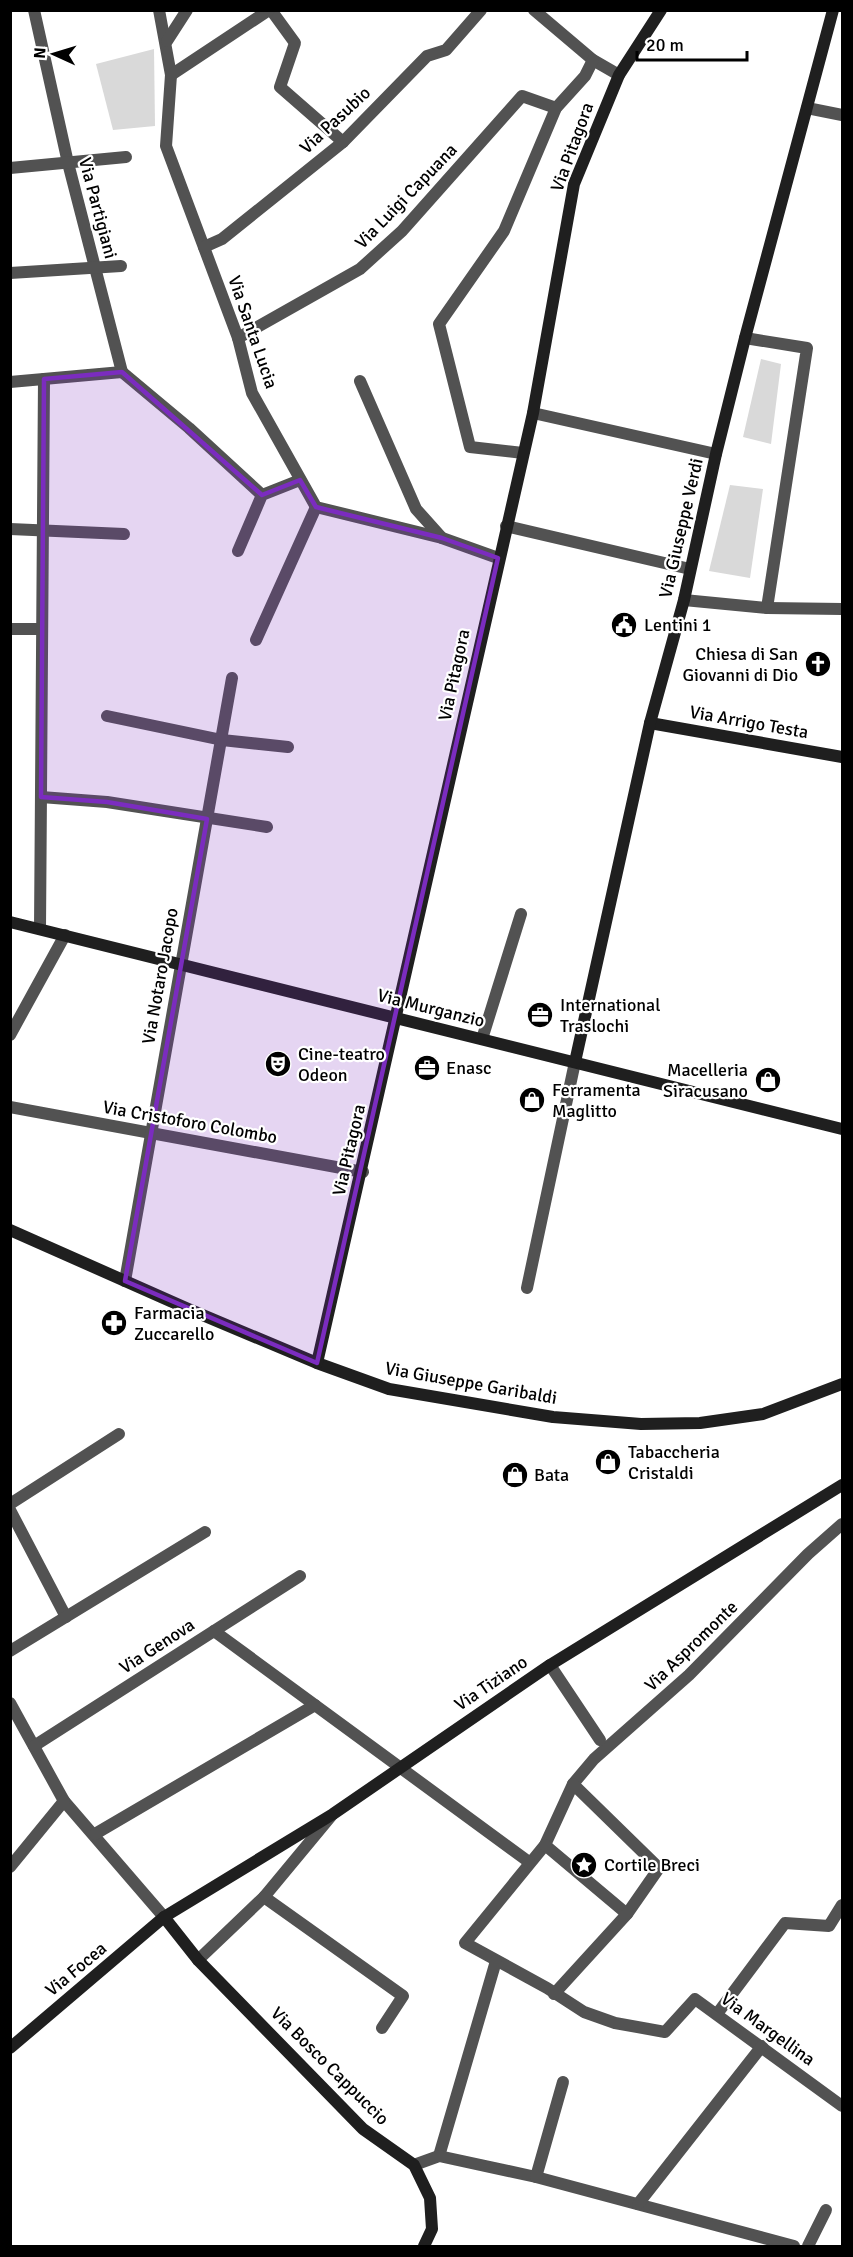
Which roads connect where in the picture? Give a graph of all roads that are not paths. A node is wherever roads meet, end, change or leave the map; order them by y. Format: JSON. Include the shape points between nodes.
{"nodes":[{"id":1,"x":34,"y":10,"type":"edge"},
{"id":2,"x":159,"y":10,"type":"edge"},
{"id":3,"x":187,"y":10,"type":"edge"},
{"id":4,"x":270,"y":10,"type":"edge"},
{"id":5,"x":481,"y":10,"type":"edge"},
{"id":6,"x":534,"y":10,"type":"edge"},
{"id":7,"x":661,"y":10,"type":"edge"},
{"id":8,"x":833,"y":10,"type":"edge"},
{"id":9,"x":166,"y":41,"type":"junction"},
{"id":10,"x":593,"y":60,"type":"junction"},
{"id":11,"x":171,"y":75,"type":"junction"},
{"id":12,"x":619,"y":75,"type":"junction"},
{"id":13,"x":556,"y":108,"type":"junction"},
{"id":14,"x":807,"y":108,"type":"junction"},
{"id":15,"x":843,"y":115,"type":"edge"},
{"id":16,"x":343,"y":142,"type":"junction"},
{"id":17,"x":126,"y":157,"type":"dead end"},
{"id":18,"x":68,"y":163,"type":"junction"},
{"id":19,"x":10,"y":168,"type":"edge"},
{"id":20,"x":204,"y":247,"type":"junction"},
{"id":21,"x":95,"y":266,"type":"junction"},
{"id":22,"x":120,"y":266,"type":"dead end"},
{"id":23,"x":10,"y":273,"type":"edge"},
{"id":24,"x":238,"y":338,"type":"junction"},
{"id":25,"x":745,"y":338,"type":"junction"},
{"id":26,"x":122,"y":372,"type":"junction"},
{"id":27,"x":44,"y":379,"type":"junction"},
{"id":28,"x":360,"y":381,"type":"dead end"},
{"id":29,"x":10,"y":382,"type":"edge"},
{"id":30,"x":533,"y":413,"type":"junction"},
{"id":31,"x":523,"y":453,"type":"junction"},
{"id":32,"x":716,"y":454,"type":"junction"},
{"id":33,"x":300,"y":480,"type":"junction"},
{"id":34,"x":262,"y":495,"type":"junction"},
{"id":35,"x":316,"y":507,"type":"junction"},
{"id":36,"x":506,"y":526,"type":"junction"},
{"id":37,"x":10,"y":529,"type":"edge"},
{"id":38,"x":42,"y":530,"type":"junction"},
{"id":39,"x":124,"y":534,"type":"dead end"},
{"id":40,"x":442,"y":538,"type":"junction"},
{"id":41,"x":238,"y":551,"type":"dead end"},
{"id":42,"x":498,"y":558,"type":"junction"},
{"id":43,"x":690,"y":569,"type":"junction"},
{"id":44,"x":684,"y":600,"type":"junction"},
{"id":45,"x":767,"y":608,"type":"junction"},
{"id":46,"x":843,"y":609,"type":"edge"},
{"id":47,"x":10,"y":629,"type":"edge"},
{"id":48,"x":41,"y":629,"type":"junction"},
{"id":49,"x":256,"y":640,"type":"dead end"},
{"id":50,"x":232,"y":678,"type":"dead end"},
{"id":51,"x":107,"y":716,"type":"dead end"},
{"id":52,"x":650,"y":723,"type":"junction"},
{"id":53,"x":222,"y":740,"type":"junction"},
{"id":54,"x":288,"y":747,"type":"dead end"},
{"id":55,"x":843,"y":757,"type":"edge"},
{"id":56,"x":41,"y":797,"type":"junction"},
{"id":57,"x":207,"y":819,"type":"junction"},
{"id":58,"x":267,"y":827,"type":"dead end"},
{"id":59,"x":521,"y":914,"type":"dead end"},
{"id":60,"x":10,"y":922,"type":"edge"},
{"id":61,"x":40,"y":929,"type":"junction"},
{"id":62,"x":65,"y":935,"type":"junction"},
{"id":63,"x":181,"y":964,"type":"junction"},
{"id":64,"x":396,"y":1018,"type":"junction"},
{"id":65,"x":10,"y":1035,"type":"edge"},
{"id":66,"x":482,"y":1039,"type":"junction"},
{"id":67,"x":575,"y":1062,"type":"junction"},
{"id":68,"x":10,"y":1107,"type":"edge"},
{"id":69,"x":843,"y":1129,"type":"edge"},
{"id":70,"x":150,"y":1133,"type":"junction"},
{"id":71,"x":363,"y":1172,"type":"junction"},
{"id":72,"x":10,"y":1230,"type":"edge"},
{"id":73,"x":125,"y":1281,"type":"junction"},
{"id":74,"x":527,"y":1288,"type":"dead end"},
{"id":75,"x":317,"y":1363,"type":"junction"},
{"id":76,"x":843,"y":1384,"type":"edge"},
{"id":77,"x":120,"y":1434,"type":"dead end"},
{"id":78,"x":843,"y":1485,"type":"edge"},
{"id":79,"x":10,"y":1504,"type":"edge"},
{"id":80,"x":10,"y":1510,"type":"edge"},
{"id":81,"x":843,"y":1524,"type":"edge"},
{"id":82,"x":205,"y":1532,"type":"dead end"},
{"id":83,"x":300,"y":1576,"type":"dead end"},
{"id":84,"x":66,"y":1617,"type":"junction"},
{"id":85,"x":214,"y":1631,"type":"junction"},
{"id":86,"x":10,"y":1651,"type":"edge"},
{"id":87,"x":550,"y":1665,"type":"junction"},
{"id":88,"x":10,"y":1703,"type":"edge"},
{"id":89,"x":315,"y":1705,"type":"junction"},
{"id":90,"x":600,"y":1740,"type":"dead end"},
{"id":91,"x":34,"y":1746,"type":"junction"},
{"id":92,"x":400,"y":1767,"type":"junction"},
{"id":93,"x":573,"y":1784,"type":"junction"},
{"id":94,"x":64,"y":1801,"type":"junction"},
{"id":95,"x":333,"y":1814,"type":"junction"},
{"id":96,"x":94,"y":1834,"type":"junction"},
{"id":97,"x":545,"y":1845,"type":"junction"},
{"id":98,"x":529,"y":1862,"type":"junction"},
{"id":99,"x":10,"y":1867,"type":"edge"},
{"id":100,"x":264,"y":1898,"type":"junction"},
{"id":101,"x":843,"y":1905,"type":"edge"},
{"id":102,"x":627,"y":1914,"type":"junction"},
{"id":103,"x":165,"y":1917,"type":"junction"},
{"id":104,"x":198,"y":1960,"type":"junction"},
{"id":105,"x":496,"y":1961,"type":"junction"},
{"id":106,"x":551,"y":1991,"type":"junction"},
{"id":107,"x":717,"y":2014,"type":"junction"},
{"id":108,"x":382,"y":2028,"type":"dead end"},
{"id":109,"x":762,"y":2046,"type":"junction"},
{"id":110,"x":10,"y":2048,"type":"edge"},
{"id":111,"x":563,"y":2082,"type":"dead end"},
{"id":112,"x":843,"y":2106,"type":"edge"},
{"id":113,"x":439,"y":2156,"type":"junction"},
{"id":114,"x":414,"y":2165,"type":"junction"},
{"id":115,"x":536,"y":2176,"type":"junction"},
{"id":116,"x":638,"y":2204,"type":"junction"},
{"id":117,"x":826,"y":2210,"type":"dead end"},
{"id":118,"x":424,"y":2247,"type":"edge"},
{"id":119,"x":794,"y":2247,"type":"edge"},
{"id":120,"x":808,"y":2247,"type":"edge"}],
"edges":[{"from":1,"to":18,"type":"street","name":"Via Partigiani"},
{"from":2,"to":9,"type":"street","name":"Via Santa Lucia"},
{"from":3,"to":9,"type":"street"},
{"from":4,"to":11,"type":"street"},
{"from":4,"to":16,"type":"street","via":[[295,44],[280,87]]},
{"from":5,"to":16,"type":"street","name":"Via Pasubio","via":[[446,50],[427,56]]},
{"from":6,"to":10,"type":"street"},
{"from":7,"to":12,"type":"main road","name":"Via Pitagora"},
{"from":8,"to":14,"type":"main road","name":"Via Giuseppe Verdi"},
{"from":9,"to":11,"type":"street","name":"Via Santa Lucia"},
{"from":10,"to":12,"type":"street"},
{"from":10,"to":13,"type":"street","via":[[585,76]]},
{"from":11,"to":20,"type":"street","name":"Via Santa Lucia","via":[[166,146]]},
{"from":12,"to":30,"type":"main road","name":"Via Pitagora","via":[[574,184]]},
{"from":13,"to":24,"type":"street","name":"Via Luigi Capuana","via":[[522,96],[402,231],[360,269]]},
{"from":13,"to":31,"type":"street","via":[[504,231],[439,324],[470,447]]},
{"from":14,"to":15,"type":"street"},
{"from":14,"to":25,"type":"main road","name":"Via Giuseppe Verdi"},
{"from":16,"to":20,"type":"street","name":"Via Pasubio","via":[[222,239]]},
{"from":17,"to":18,"type":"street"},
{"from":18,"to":19,"type":"street"},
{"from":18,"to":21,"type":"street","name":"Via Partigiani"},
{"from":20,"to":24,"type":"street","name":"Via Santa Lucia"},
{"from":21,"to":22,"type":"street"},
{"from":21,"to":23,"type":"street"},
{"from":21,"to":26,"type":"street","name":"Via Partigiani"},
{"from":24,"to":33,"type":"street","name":"Via Santa Lucia","via":[[252,393]]},
{"from":25,"to":32,"type":"main road","name":"Via Giuseppe Verdi"},
{"from":25,"to":45,"type":"street","via":[[807,348]]},
{"from":26,"to":27,"type":"street"},
{"from":26,"to":34,"type":"street"},
{"from":27,"to":29,"type":"street"},
{"from":27,"to":38,"type":"street"},
{"from":28,"to":40,"type":"street","via":[[416,508]]},
{"from":30,"to":31,"type":"main road","name":"Via Pitagora"},
{"from":30,"to":32,"type":"street"},
{"from":31,"to":36,"type":"main road","name":"Via Pitagora"},
{"from":32,"to":43,"type":"main road","name":"Via Giuseppe Verdi"},
{"from":33,"to":34,"type":"street"},
{"from":33,"to":35,"type":"street","name":"Via Santa Lucia"},
{"from":34,"to":41,"type":"street"},
{"from":35,"to":40,"type":"street"},
{"from":35,"to":49,"type":"street"},
{"from":36,"to":42,"type":"main road","name":"Via Pitagora"},
{"from":36,"to":43,"type":"street"},
{"from":37,"to":38,"type":"street"},
{"from":38,"to":39,"type":"street"},
{"from":38,"to":48,"type":"street"},
{"from":40,"to":42,"type":"street"},
{"from":42,"to":64,"type":"main road","name":"Via Pitagora"},
{"from":43,"to":44,"type":"main road","name":"Via Giuseppe Verdi"},
{"from":44,"to":45,"type":"street"},
{"from":44,"to":52,"type":"main road","name":"Via Giuseppe Verdi"},
{"from":45,"to":46,"type":"street"},
{"from":47,"to":48,"type":"street"},
{"from":48,"to":56,"type":"street"},
{"from":50,"to":53,"type":"street","name":"Via Notaro Jacopo"},
{"from":51,"to":53,"type":"street"},
{"from":52,"to":55,"type":"main road","name":"Via Arrigo Testa"},
{"from":52,"to":67,"type":"main road","name":"Via Giuseppe Verdi"},
{"from":53,"to":54,"type":"street"},
{"from":53,"to":57,"type":"street","name":"Via Notaro Jacopo"},
{"from":56,"to":57,"type":"street","via":[[107,802]]},
{"from":56,"to":61,"type":"street"},
{"from":57,"to":58,"type":"street"},
{"from":57,"to":63,"type":"street","name":"Via Notaro Jacopo"},
{"from":59,"to":66,"type":"street"},
{"from":60,"to":61,"type":"main road","name":"Via Murganzio"},
{"from":61,"to":62,"type":"main road","name":"Via Murganzio"},
{"from":62,"to":63,"type":"main road","name":"Via Murganzio"},
{"from":62,"to":65,"type":"street"},
{"from":63,"to":64,"type":"main road","name":"Via Murganzio"},
{"from":63,"to":70,"type":"street","name":"Via Notaro Jacopo"},
{"from":64,"to":66,"type":"main road","name":"Via Murganzio"},
{"from":64,"to":71,"type":"main road","name":"Via Pitagora"},
{"from":66,"to":67,"type":"main road","name":"Via Murganzio"},
{"from":67,"to":69,"type":"main road","name":"Via Murganzio"},
{"from":67,"to":74,"type":"street"},
{"from":68,"to":70,"type":"street","name":"Via Cristoforo Colombo"},
{"from":70,"to":71,"type":"street","name":"Via Cristoforo Colombo"},
{"from":70,"to":73,"type":"street","name":"Via Notaro Jacopo"},
{"from":71,"to":75,"type":"main road","name":"Via Pitagora"},
{"from":72,"to":73,"type":"main road","name":"Via Giuseppe Garibaldi"},
{"from":73,"to":75,"type":"main road","name":"Via Giuseppe Garibaldi"},
{"from":75,"to":76,"type":"main road","name":"Via Giuseppe Garibaldi","via":[[389,1389],[553,1418],[641,1424],[700,1423],[763,1414]]},
{"from":77,"to":79,"type":"street"},
{"from":78,"to":87,"type":"main road","name":"Via Tiziano"},
{"from":80,"to":84,"type":"street"},
{"from":81,"to":93,"type":"street","name":"Via Aspromonte","via":[[808,1554],[689,1675],[594,1759]]},
{"from":82,"to":84,"type":"street"},
{"from":83,"to":85,"type":"street","name":"Via Genova"},
{"from":84,"to":86,"type":"street"},
{"from":85,"to":89,"type":"street"},
{"from":85,"to":91,"type":"street","name":"Via Genova"},
{"from":87,"to":90,"type":"street"},
{"from":87,"to":92,"type":"main road","name":"Via Tiziano"},
{"from":88,"to":91,"type":"street","name":"Via Bosco Cappuccio"},
{"from":89,"to":92,"type":"street"},
{"from":89,"to":96,"type":"street"},
{"from":91,"to":94,"type":"street","name":"Via Bosco Cappuccio"},
{"from":92,"to":95,"type":"main road","name":"Via Tiziano"},
{"from":92,"to":98,"type":"street"},
{"from":93,"to":97,"type":"street","name":"Via Aspromonte"},
{"from":93,"to":102,"type":"street","via":[[659,1868]]},
{"from":94,"to":96,"type":"street","name":"Via Bosco Cappuccio"},
{"from":94,"to":99,"type":"street"},
{"from":95,"to":100,"type":"street"},
{"from":95,"to":103,"type":"main road","name":"Via Tiziano"},
{"from":96,"to":103,"type":"street","name":"Via Bosco Cappuccio"},
{"from":97,"to":98,"type":"street","name":"Via Aspromonte"},
{"from":97,"to":102,"type":"street"},
{"from":98,"to":105,"type":"street","name":"Via Aspromonte","via":[[465,1943]]},
{"from":100,"to":104,"type":"street"},
{"from":100,"to":108,"type":"street","via":[[403,1996]]},
{"from":101,"to":107,"type":"street","via":[[829,1926],[785,1923]]},
{"from":102,"to":106,"type":"street"},
{"from":103,"to":104,"type":"main road","name":"Via Bosco Cappuccio"},
{"from":103,"to":110,"type":"main road","name":"Via Focea"},
{"from":104,"to":114,"type":"main road","name":"Via Bosco Cappuccio","via":[[363,2129]]},
{"from":105,"to":106,"type":"street"},
{"from":105,"to":113,"type":"street"},
{"from":106,"to":107,"type":"street","name":"Via Margellina","via":[[584,2012],[615,2023],[665,2032],[695,1999]]},
{"from":107,"to":109,"type":"street","name":"Via Margellina"},
{"from":109,"to":112,"type":"street","name":"Via Margellina"},
{"from":109,"to":116,"type":"street"},
{"from":111,"to":115,"type":"street"},
{"from":113,"to":114,"type":"street"},
{"from":113,"to":115,"type":"street"},
{"from":114,"to":118,"type":"main road","via":[[430,2198],[432,2229]]},
{"from":115,"to":116,"type":"street"},
{"from":116,"to":119,"type":"street"},
{"from":117,"to":120,"type":"street"}]}
